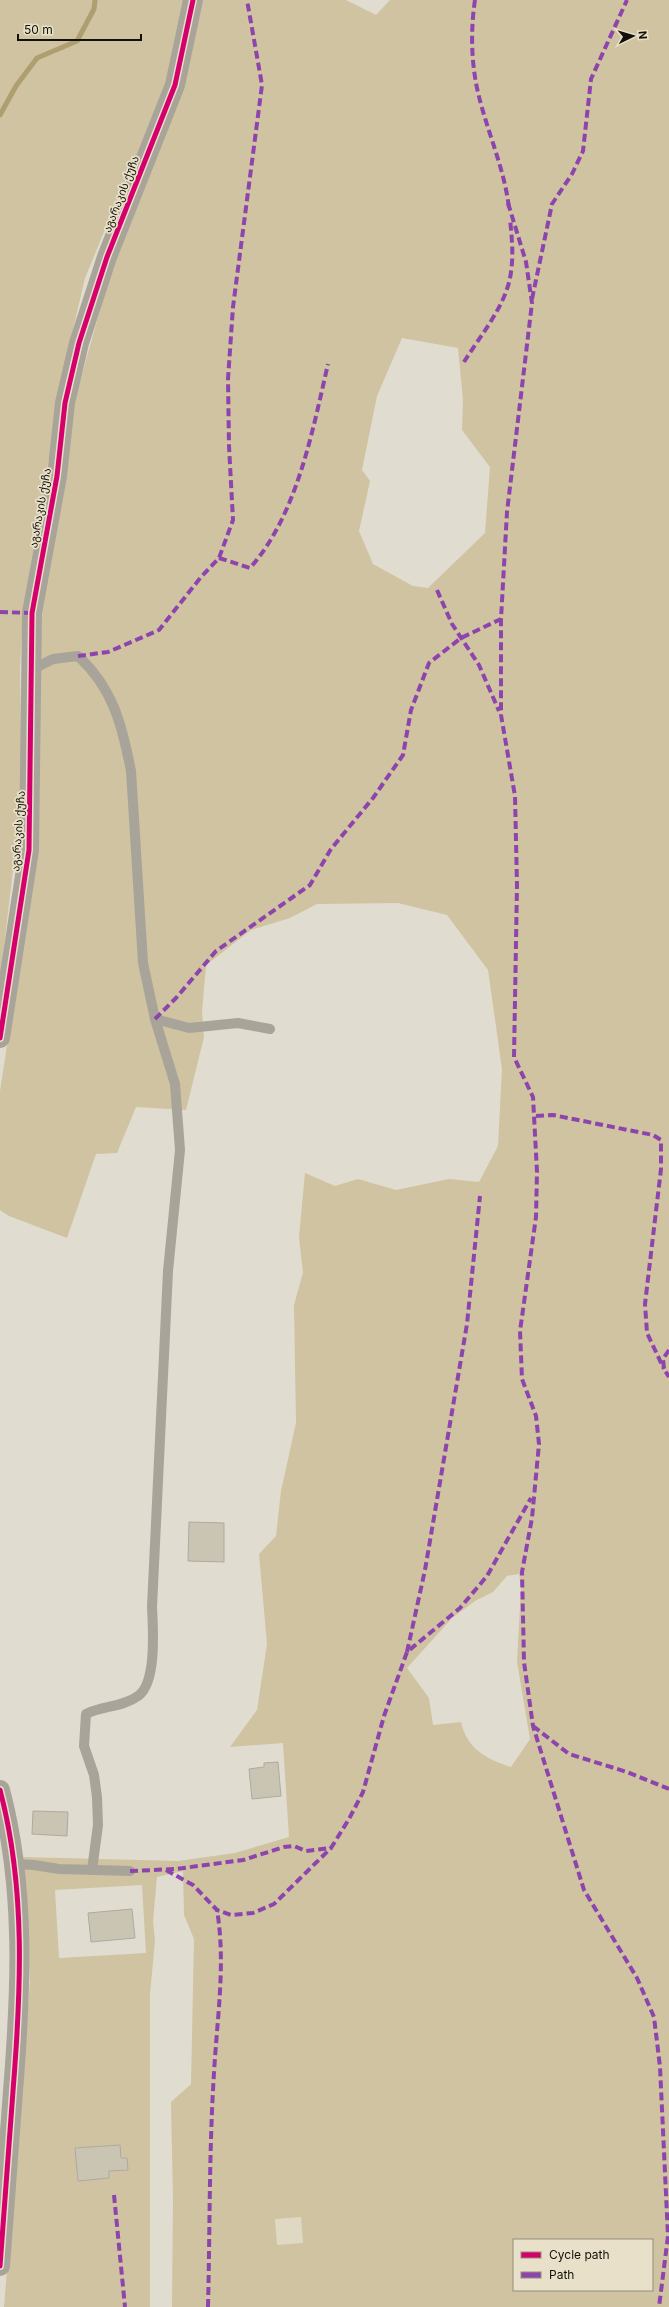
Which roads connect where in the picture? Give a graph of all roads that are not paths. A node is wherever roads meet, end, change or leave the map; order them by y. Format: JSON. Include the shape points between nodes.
{"nodes":[{"id":1,"x":193,"y":0,"type":"edge"},
{"id":2,"x":31,"y":670,"type":"junction"},
{"id":3,"x":155,"y":1019,"type":"junction"},
{"id":4,"x":270,"y":1029,"type":"dead end"},
{"id":5,"x":0,"y":1038,"type":"edge"},
{"id":6,"x":0,"y":1790,"type":"edge"},
{"id":7,"x":5,"y":1822,"type":"edge"},
{"id":8,"x":15,"y":1864,"type":"junction"},
{"id":9,"x":92,"y":1870,"type":"junction"},
{"id":10,"x":130,"y":1871,"type":"dead end"},
{"id":11,"x":0,"y":2266,"type":"edge"}],
"edges":[{"from":1,"to":2,"type":"street","name":"აგარაკის ქუჩა","via":[[176,85],[107,257],[79,343],[65,403],[57,476],[32,613]]},
{"from":2,"to":3,"type":"lane","via":[[53,659],[78,656],[94,671],[111,697],[127,748],[131,771],[143,963]]},
{"from":2,"to":5,"type":"street","name":"აგარაკის ქუჩა","via":[[29,850]]},
{"from":3,"to":4,"type":"lane","via":[[189,1028],[238,1023]]},
{"from":3,"to":9,"type":"lane","via":[[175,1084],[180,1150],[168,1271],[152,1607],[154,1646],[148,1684],[139,1696],[119,1705],[86,1714],[84,1746],[94,1775],[97,1797],[98,1825]]},
{"from":6,"to":7,"type":"street"},
{"from":7,"to":8,"type":"street"},
{"from":8,"to":9,"type":"lane"},
{"from":8,"to":11,"type":"street","via":[[19,1926],[19,2019]]},
{"from":9,"to":10,"type":"lane"}]}
